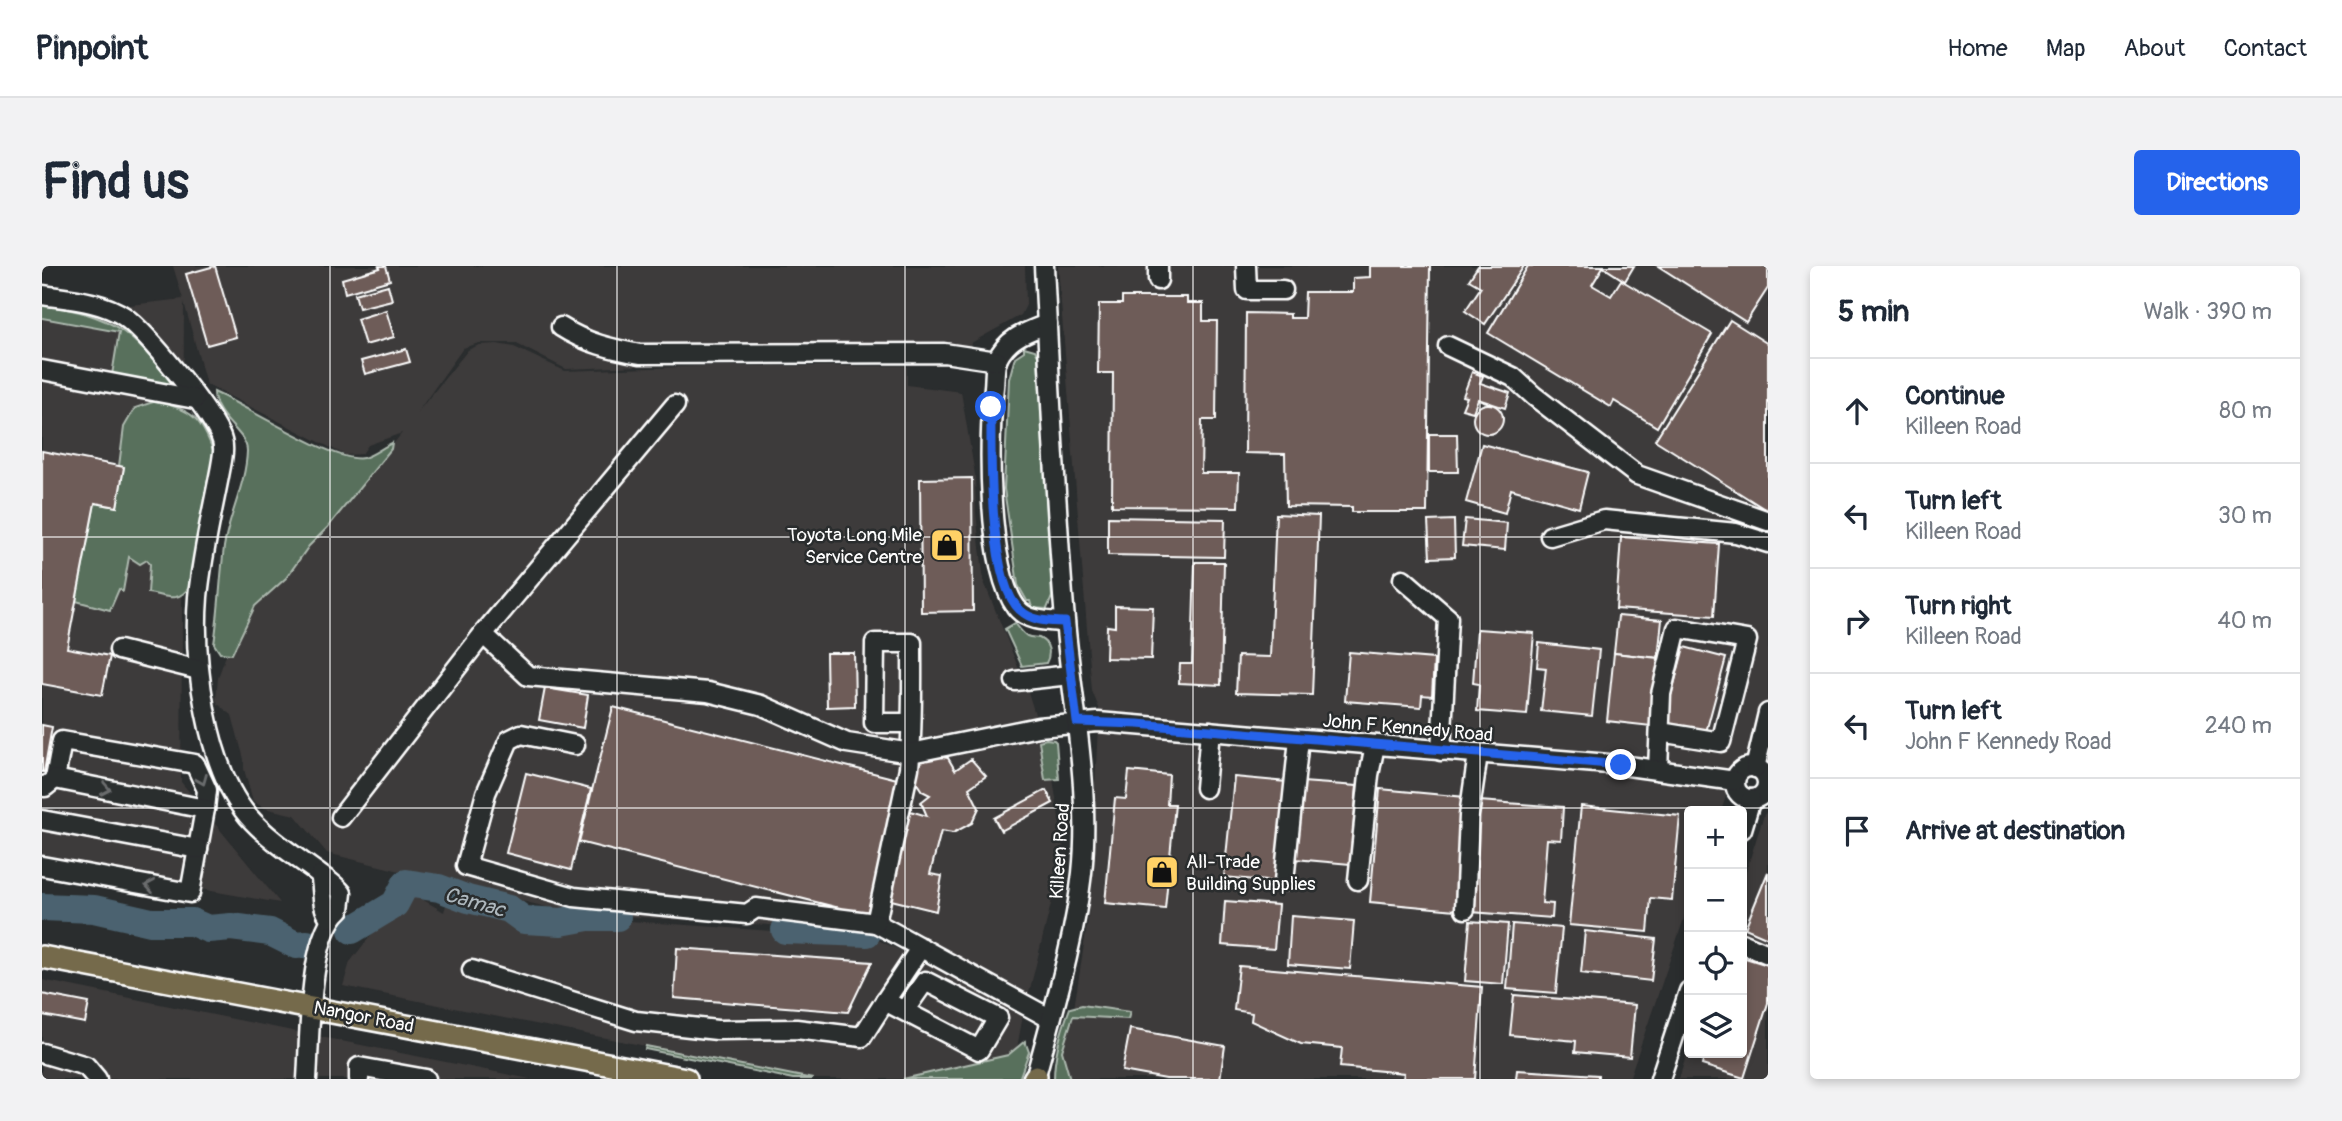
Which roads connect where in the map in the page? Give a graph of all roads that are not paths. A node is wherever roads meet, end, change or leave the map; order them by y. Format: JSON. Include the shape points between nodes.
{"nodes":[{"id":1,"x":1044,"y":266,"type":"edge"},
{"id":2,"x":1246,"y":266,"type":"edge"},
{"id":3,"x":1283,"y":290,"type":"dead end"},
{"id":4,"x":42,"y":295,"type":"edge"},
{"id":5,"x":1047,"y":324,"type":"junction"},
{"id":6,"x":561,"y":327,"type":"dead end"},
{"id":7,"x":1448,"y":346,"type":"dead end"},
{"id":8,"x":997,"y":361,"type":"junction"},
{"id":9,"x":42,"y":370,"type":"edge"},
{"id":10,"x":195,"y":399,"type":"junction"},
{"id":11,"x":674,"y":405,"type":"dead end"},
{"id":12,"x":1768,"y":522,"type":"edge"},
{"id":13,"x":1550,"y":536,"type":"dead end"},
{"id":14,"x":1768,"y":543,"type":"edge"},
{"id":15,"x":1403,"y":579,"type":"dead end"},
{"id":16,"x":1065,"y":622,"type":"junction"},
{"id":17,"x":483,"y":635,"type":"junction"},
{"id":18,"x":119,"y":650,"type":"dead end"},
{"id":19,"x":199,"y":670,"type":"junction"},
{"id":20,"x":1070,"y":676,"type":"junction"},
{"id":21,"x":1015,"y":681,"type":"dead end"},
{"id":22,"x":1768,"y":713,"type":"edge"},
{"id":23,"x":1077,"y":722,"type":"junction"},
{"id":24,"x":911,"y":723,"type":"junction"},
{"id":25,"x":1210,"y":731,"type":"junction"},
{"id":26,"x":1660,"y":732,"type":"junction"},
{"id":27,"x":1299,"y":738,"type":"junction"},
{"id":28,"x":575,"y":745,"type":"dead end"},
{"id":29,"x":1375,"y":745,"type":"junction"},
{"id":30,"x":1441,"y":751,"type":"junction"},
{"id":31,"x":911,"y":753,"type":"junction"},
{"id":32,"x":1478,"y":754,"type":"junction"},
{"id":33,"x":1755,"y":768,"type":"junction"},
{"id":34,"x":1658,"y":770,"type":"junction"},
{"id":35,"x":1735,"y":781,"type":"junction"},
{"id":36,"x":48,"y":783,"type":"edge"},
{"id":37,"x":1767,"y":785,"type":"edge"},
{"id":38,"x":1205,"y":788,"type":"dead end"},
{"id":39,"x":1751,"y":799,"type":"junction"},
{"id":40,"x":205,"y":809,"type":"junction"},
{"id":41,"x":1747,"y":812,"type":"edge"},
{"id":42,"x":341,"y":817,"type":"dead end"},
{"id":43,"x":42,"y":820,"type":"edge"},
{"id":44,"x":198,"y":849,"type":"junction"},
{"id":45,"x":42,"y":866,"type":"edge"},
{"id":46,"x":1358,"y":880,"type":"dead end"},
{"id":47,"x":1284,"y":881,"type":"dead end"},
{"id":48,"x":1465,"y":909,"type":"dead end"},
{"id":49,"x":877,"y":923,"type":"junction"},
{"id":50,"x":1747,"y":945,"type":"edge"},
{"id":51,"x":920,"y":947,"type":"junction"},
{"id":52,"x":1768,"y":954,"type":"edge"},
{"id":53,"x":42,"y":957,"type":"edge"},
{"id":54,"x":472,"y":970,"type":"dead end"},
{"id":55,"x":1688,"y":995,"type":"edge"},
{"id":56,"x":885,"y":1001,"type":"junction"},
{"id":57,"x":313,"y":1006,"type":"junction"},
{"id":58,"x":904,"y":1011,"type":"junction"},
{"id":59,"x":1051,"y":1019,"type":"junction"},
{"id":60,"x":42,"y":1053,"type":"edge"},
{"id":61,"x":76,"y":1071,"type":"edge"},
{"id":62,"x":1035,"y":1078,"type":"edge"},
{"id":63,"x":97,"y":1079,"type":"edge"},
{"id":64,"x":307,"y":1079,"type":"edge"},
{"id":65,"x":359,"y":1079,"type":"edge"},
{"id":66,"x":426,"y":1079,"type":"edge"},
{"id":67,"x":686,"y":1079,"type":"edge"},
{"id":68,"x":1660,"y":1079,"type":"edge"}],
"edges":[{"from":1,"to":5,"type":"street","name":"Killeen Road"},
{"from":2,"to":3,"type":"street","via":[[1247,290]]},
{"from":4,"to":10,"type":"street","via":[[104,307],[124,317],[145,334]]},
{"from":5,"to":8,"type":"street","via":[[1014,337]]},
{"from":5,"to":16,"type":"street","name":"Killeen Road"},
{"from":6,"to":8,"type":"street","via":[[601,346],[640,354],[944,353]]},
{"from":7,"to":12,"type":"street","via":[[1513,377],[1637,475]]},
{"from":8,"to":16,"type":"street","via":[[991,407],[993,520],[1008,592],[1017,608],[1031,618]]},
{"from":9,"to":10,"type":"street"},
{"from":10,"to":19,"type":"street","via":[[216,427],[224,449],[198,597]]},
{"from":11,"to":17,"type":"street"},
{"from":13,"to":14,"type":"street","via":[[1604,520],[1736,533]]},
{"from":15,"to":30,"type":"street","via":[[1448,618]]},
{"from":16,"to":20,"type":"street","name":"Killeen Road"},
{"from":17,"to":31,"type":"street","via":[[528,676],[708,692],[761,705],[847,743]]},
{"from":17,"to":42,"type":"street"},
{"from":18,"to":19,"type":"street"},
{"from":19,"to":57,"type":"street","via":[[214,748],[229,786],[260,828],[320,875],[323,910],[330,918],[320,944]]},
{"from":20,"to":21,"type":"street"},
{"from":20,"to":23,"type":"street","name":"Killeen Road"},
{"from":22,"to":33,"type":"street"},
{"from":23,"to":25,"type":"street","name":"John F Kennedy Road"},
{"from":23,"to":31,"type":"street","name":"John F Kennedy Road"},
{"from":23,"to":59,"type":"street","name":"Killeen Road","via":[[1084,791],[1082,872]]},
{"from":24,"to":24,"type":"street","via":[[874,723],[875,643],[912,643]]},
{"from":24,"to":31,"type":"street"},
{"from":25,"to":27,"type":"street","name":"John F Kennedy Road"},
{"from":25,"to":38,"type":"street"},
{"from":26,"to":26,"type":"street","via":[[1661,694],[1677,628],[1747,640],[1721,742]]},
{"from":26,"to":34,"type":"street"},
{"from":27,"to":29,"type":"street","name":"John F Kennedy Road"},
{"from":27,"to":47,"type":"street"},
{"from":28,"to":49,"type":"street","via":[[521,734],[509,740],[486,793],[466,866],[574,897],[747,914],[757,908]]},
{"from":29,"to":30,"type":"street","name":"John F Kennedy Road"},
{"from":29,"to":46,"type":"street"},
{"from":30,"to":32,"type":"street","name":"John F Kennedy Road"},
{"from":31,"to":49,"type":"street"},
{"from":32,"to":34,"type":"street","name":"John F Kennedy Road"},
{"from":32,"to":48,"type":"street","via":[[1469,816]]},
{"from":33,"to":35,"type":"street","via":[[1742,771]]},
{"from":33,"to":37,"type":"street","via":[[1765,775]]},
{"from":34,"to":35,"type":"street","name":"John F Kennedy Road"},
{"from":35,"to":39,"type":"street","via":[[1739,794]]},
{"from":36,"to":40,"type":"street","one_way":true},
{"from":36,"to":40,"type":"street","one_way":true,"via":[[62,741],[195,764],[206,790]]},
{"from":37,"to":39,"type":"street"},
{"from":39,"to":41,"type":"street"},
{"from":40,"to":44,"type":"street"},
{"from":43,"to":44,"type":"street"},
{"from":44,"to":45,"type":"street","one_way":true,"via":[[190,893]]},
{"from":49,"to":51,"type":"street"},
{"from":50,"to":52,"type":"street"},
{"from":51,"to":56,"type":"street"},
{"from":51,"to":59,"type":"street"},
{"from":53,"to":57,"type":"main road","name":"Nangor Road"},
{"from":54,"to":56,"type":"street","via":[[636,1021],[717,1030],[796,1029],[862,1037]]},
{"from":55,"to":68,"type":"street"},
{"from":56,"to":58,"type":"street"},
{"from":57,"to":64,"type":"street"},
{"from":57,"to":67,"type":"main road","name":"Nangor Road"},
{"from":58,"to":58,"type":"street","via":[[925,981],[998,1018],[979,1050]]},
{"from":59,"to":62,"type":"street","name":"Killeen Road"},
{"from":60,"to":61,"type":"street"},
{"from":61,"to":63,"type":"street","via":[[86,1066]]},
{"from":65,"to":66,"type":"street","via":[[359,1067]]}]}
